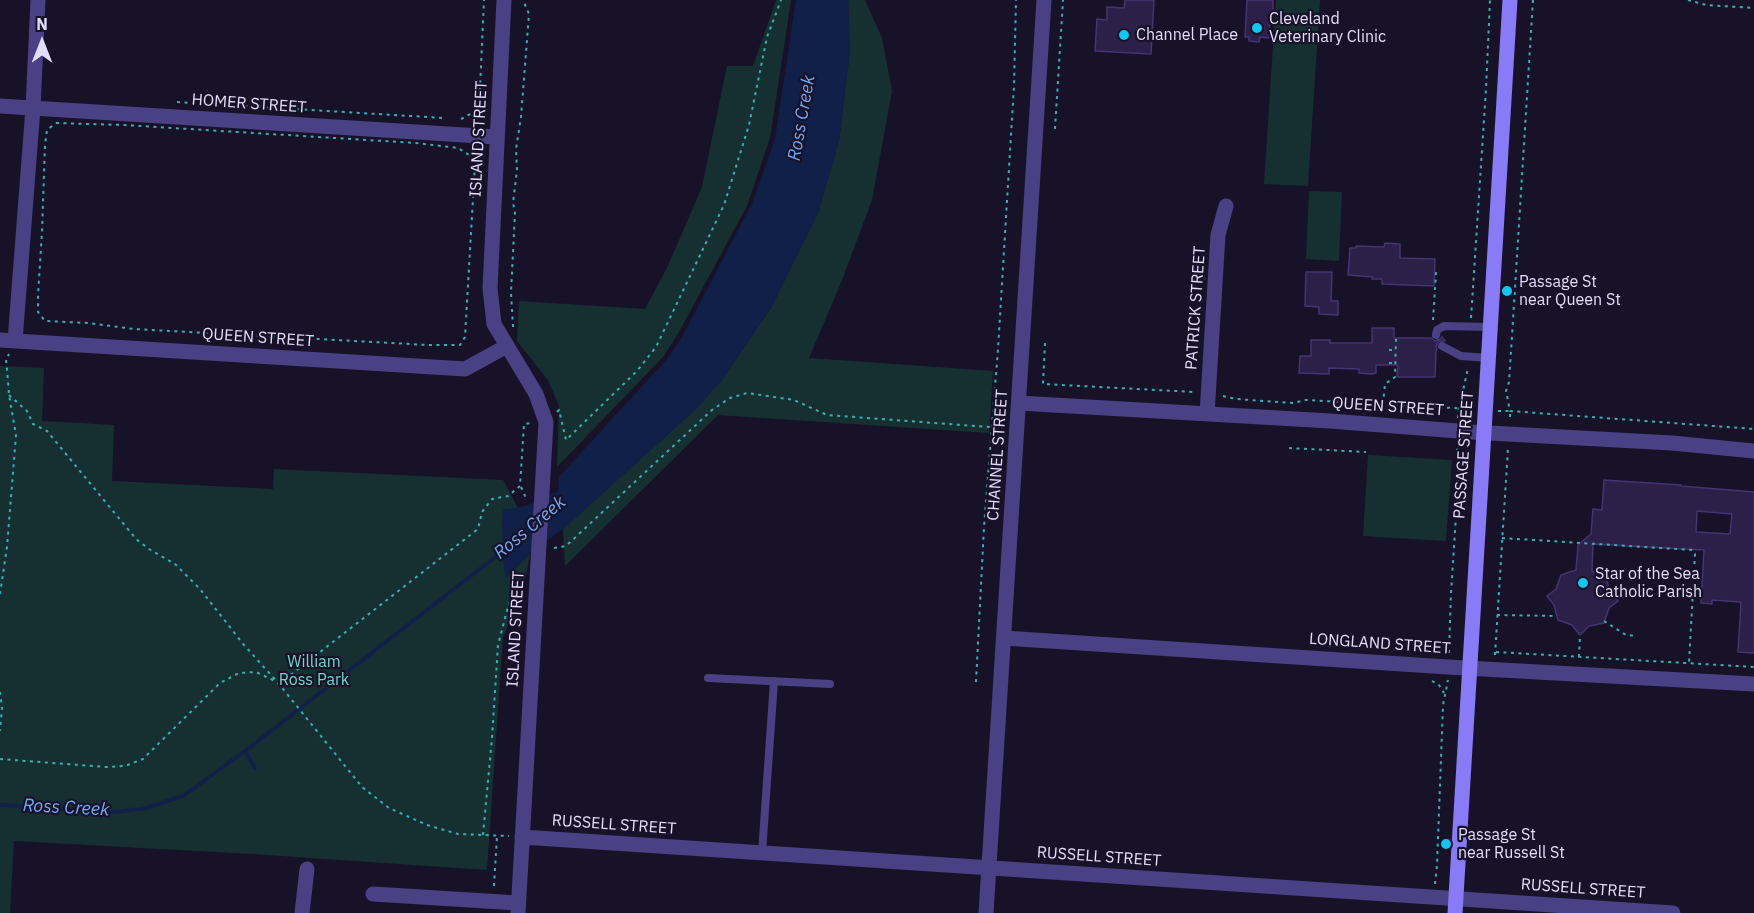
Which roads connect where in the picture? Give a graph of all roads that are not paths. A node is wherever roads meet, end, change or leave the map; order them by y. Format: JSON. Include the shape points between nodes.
{"nodes":[{"id":1,"x":38,"y":0,"type":"edge"},
{"id":2,"x":504,"y":0,"type":"edge"},
{"id":3,"x":1044,"y":0,"type":"edge"},
{"id":4,"x":1510,"y":0,"type":"edge"},
{"id":5,"x":0,"y":106,"type":"edge"},
{"id":6,"x":33,"y":108,"type":"junction"},
{"id":7,"x":496,"y":137,"type":"junction"},
{"id":8,"x":1226,"y":206,"type":"dead end"},
{"id":9,"x":1490,"y":327,"type":"junction"},
{"id":10,"x":1436,"y":333,"type":"road end"},
{"id":11,"x":7,"y":340,"type":"edge"},
{"id":12,"x":507,"y":346,"type":"junction"},
{"id":13,"x":1442,"y":346,"type":"dead end"},
{"id":14,"x":1489,"y":357,"type":"junction"},
{"id":15,"x":1019,"y":403,"type":"junction"},
{"id":16,"x":1207,"y":414,"type":"junction"},
{"id":17,"x":1484,"y":432,"type":"junction"},
{"id":18,"x":1754,"y":450,"type":"edge"},
{"id":19,"x":1004,"y":638,"type":"junction"},
{"id":20,"x":1470,"y":667,"type":"junction"},
{"id":21,"x":708,"y":678,"type":"dead end"},
{"id":22,"x":774,"y":681,"type":"junction"},
{"id":23,"x":830,"y":684,"type":"dead end"},
{"id":24,"x":1754,"y":684,"type":"edge"},
{"id":25,"x":522,"y":837,"type":"junction"},
{"id":26,"x":762,"y":853,"type":"junction"},
{"id":27,"x":989,"y":868,"type":"junction"},
{"id":28,"x":308,"y":869,"type":"dead end"},
{"id":29,"x":373,"y":894,"type":"dead end"},
{"id":30,"x":1455,"y":906,"type":"edge"},
{"id":31,"x":518,"y":908,"type":"edge"},
{"id":32,"x":302,"y":913,"type":"edge"},
{"id":33,"x":986,"y":913,"type":"edge"},
{"id":34,"x":1673,"y":913,"type":"edge"}],
"edges":[{"from":1,"to":6,"type":"street"},
{"from":2,"to":7,"type":"street","name":"ISLAND STREET"},
{"from":3,"to":15,"type":"street","name":"CHANNEL STREET"},
{"from":4,"to":9,"type":"street","name":"PASSAGE STREET"},
{"from":5,"to":6,"type":"street","name":"HOMER STREET"},
{"from":6,"to":7,"type":"street","name":"HOMER STREET"},
{"from":6,"to":11,"type":"street"},
{"from":7,"to":12,"type":"street","name":"ISLAND STREET","via":[[490,288],[494,324]]},
{"from":8,"to":16,"type":"street","name":"PATRICK STREET","via":[[1218,235]]},
{"from":9,"to":10,"type":"lane","via":[[1444,326]]},
{"from":9,"to":14,"type":"street","name":"PASSAGE STREET"},
{"from":11,"to":12,"type":"street","name":"QUEEN STREET","via":[[465,369]]},
{"from":12,"to":25,"type":"street","name":"ISLAND STREET","via":[[536,394],[546,422]]},
{"from":13,"to":14,"type":"lane","via":[[1454,354]]},
{"from":14,"to":17,"type":"street","name":"PASSAGE STREET"},
{"from":15,"to":16,"type":"street","name":"QUEEN STREET"},
{"from":15,"to":19,"type":"street","name":"CHANNEL STREET"},
{"from":16,"to":17,"type":"street","name":"QUEEN STREET"},
{"from":17,"to":18,"type":"street","name":"QUEEN STREET"},
{"from":17,"to":20,"type":"street","name":"PASSAGE STREET"},
{"from":19,"to":20,"type":"street","name":"LONGLAND STREET"},
{"from":19,"to":27,"type":"street","name":"CHANNEL STREET"},
{"from":20,"to":24,"type":"street","name":"LONGLAND STREET"},
{"from":20,"to":30,"type":"street","name":"PASSAGE STREET"},
{"from":21,"to":22,"type":"lane"},
{"from":22,"to":23,"type":"lane"},
{"from":22,"to":26,"type":"lane"},
{"from":25,"to":26,"type":"street","name":"RUSSELL STREET"},
{"from":25,"to":31,"type":"street","name":"ISLAND STREET"},
{"from":26,"to":27,"type":"street","name":"RUSSELL STREET"},
{"from":27,"to":30,"type":"street","name":"RUSSELL STREET"},
{"from":27,"to":33,"type":"street","name":"CHANNEL STREET"},
{"from":28,"to":32,"type":"street"},
{"from":29,"to":31,"type":"street","via":[[494,902]]},
{"from":30,"to":34,"type":"street","name":"RUSSELL STREET"}]}
